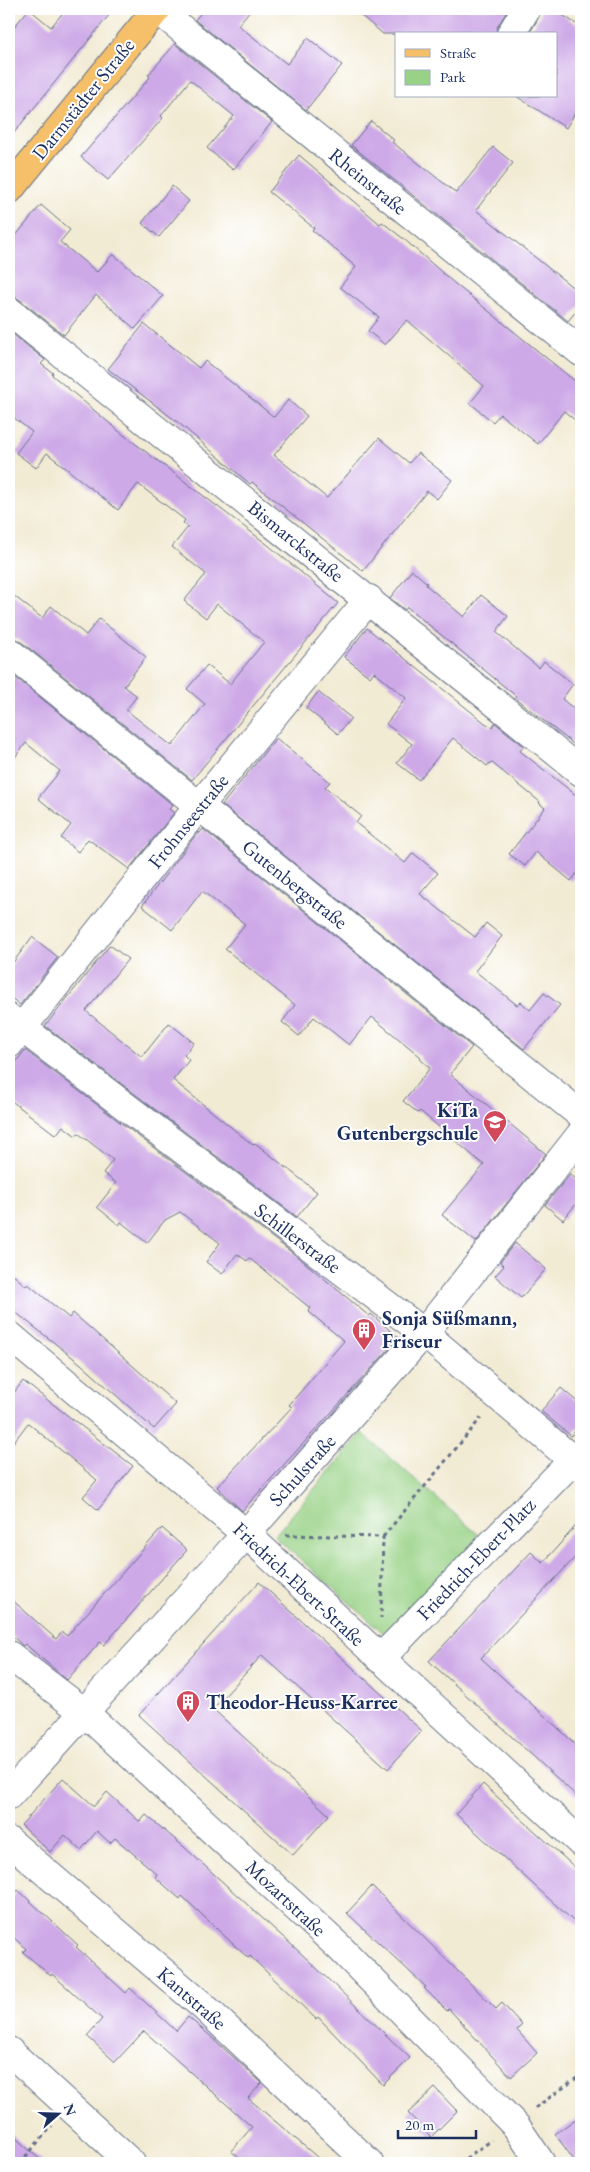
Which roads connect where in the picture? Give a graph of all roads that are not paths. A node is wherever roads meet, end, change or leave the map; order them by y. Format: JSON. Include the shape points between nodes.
{"nodes":[{"id":1,"x":157,"y":9,"type":"edge"},
{"id":2,"x":526,"y":9,"type":"edge"},
{"id":3,"x":512,"y":32,"type":"edge"},
{"id":4,"x":9,"y":190,"type":"edge"},
{"id":5,"x":9,"y":311,"type":"edge"},
{"id":6,"x":581,"y":352,"type":"edge"},
{"id":7,"x":369,"y":599,"type":"junction"},
{"id":8,"x":9,"y":652,"type":"edge"},
{"id":9,"x":581,"y":772,"type":"edge"},
{"id":10,"x":199,"y":806,"type":"junction"},
{"id":11,"x":13,"y":1030,"type":"edge"},
{"id":12,"x":581,"y":1115,"type":"edge"},
{"id":13,"x":581,"y":1134,"type":"edge"},
{"id":14,"x":424,"y":1333,"type":"junction"},
{"id":15,"x":9,"y":1335,"type":"edge"},
{"id":16,"x":577,"y":1463,"type":"edge"},
{"id":17,"x":246,"y":1534,"type":"junction"},
{"id":18,"x":9,"y":1655,"type":"edge"},
{"id":19,"x":380,"y":1659,"type":"junction"},
{"id":20,"x":84,"y":1712,"type":"junction"},
{"id":21,"x":9,"y":1795,"type":"edge"},
{"id":22,"x":9,"y":1841,"type":"edge"},
{"id":23,"x":581,"y":1843,"type":"edge"},
{"id":24,"x":9,"y":2051,"type":"edge"},
{"id":25,"x":131,"y":2163,"type":"edge"},
{"id":26,"x":369,"y":2163,"type":"edge"},
{"id":27,"x":541,"y":2163,"type":"edge"}],
"edges":[{"from":1,"to":4,"type":"main road","name":"Darmstädter Straße"},
{"from":1,"to":6,"type":"street","name":"Rheinstraße"},
{"from":2,"to":3,"type":"street"},
{"from":5,"to":7,"type":"street","name":"Bismarckstraße"},
{"from":7,"to":9,"type":"street","name":"Bismarckstraße"},
{"from":7,"to":10,"type":"street","name":"Frohnseestraße"},
{"from":8,"to":10,"type":"street","name":"Gutenbergstraße"},
{"from":10,"to":11,"type":"street","name":"Frohnseestraße"},
{"from":10,"to":12,"type":"street","name":"Gutenbergstraße"},
{"from":11,"to":14,"type":"street","name":"Schillerstraße"},
{"from":13,"to":14,"type":"street","name":"Schulstraße"},
{"from":14,"to":16,"type":"street","name":"Schillerstraße"},
{"from":14,"to":17,"type":"street","name":"Schulstraße"},
{"from":15,"to":17,"type":"street","name":"Friedrich-Ebert-Straße"},
{"from":16,"to":19,"type":"street","name":"Friedrich-Ebert-Platz"},
{"from":17,"to":19,"type":"street","name":"Friedrich-Ebert-Straße"},
{"from":17,"to":20,"type":"street","name":"Schulstraße"},
{"from":18,"to":20,"type":"street","name":"Mozartstraße"},
{"from":19,"to":23,"type":"street","name":"Friedrich-Ebert-Straße"},
{"from":20,"to":21,"type":"street","name":"Schulstraße"},
{"from":20,"to":27,"type":"street","name":"Mozartstraße","via":[[339,1948],[513,2124]]},
{"from":22,"to":26,"type":"street","name":"Kantstraße","via":[[204,2007]]},
{"from":24,"to":25,"type":"street"}]}
